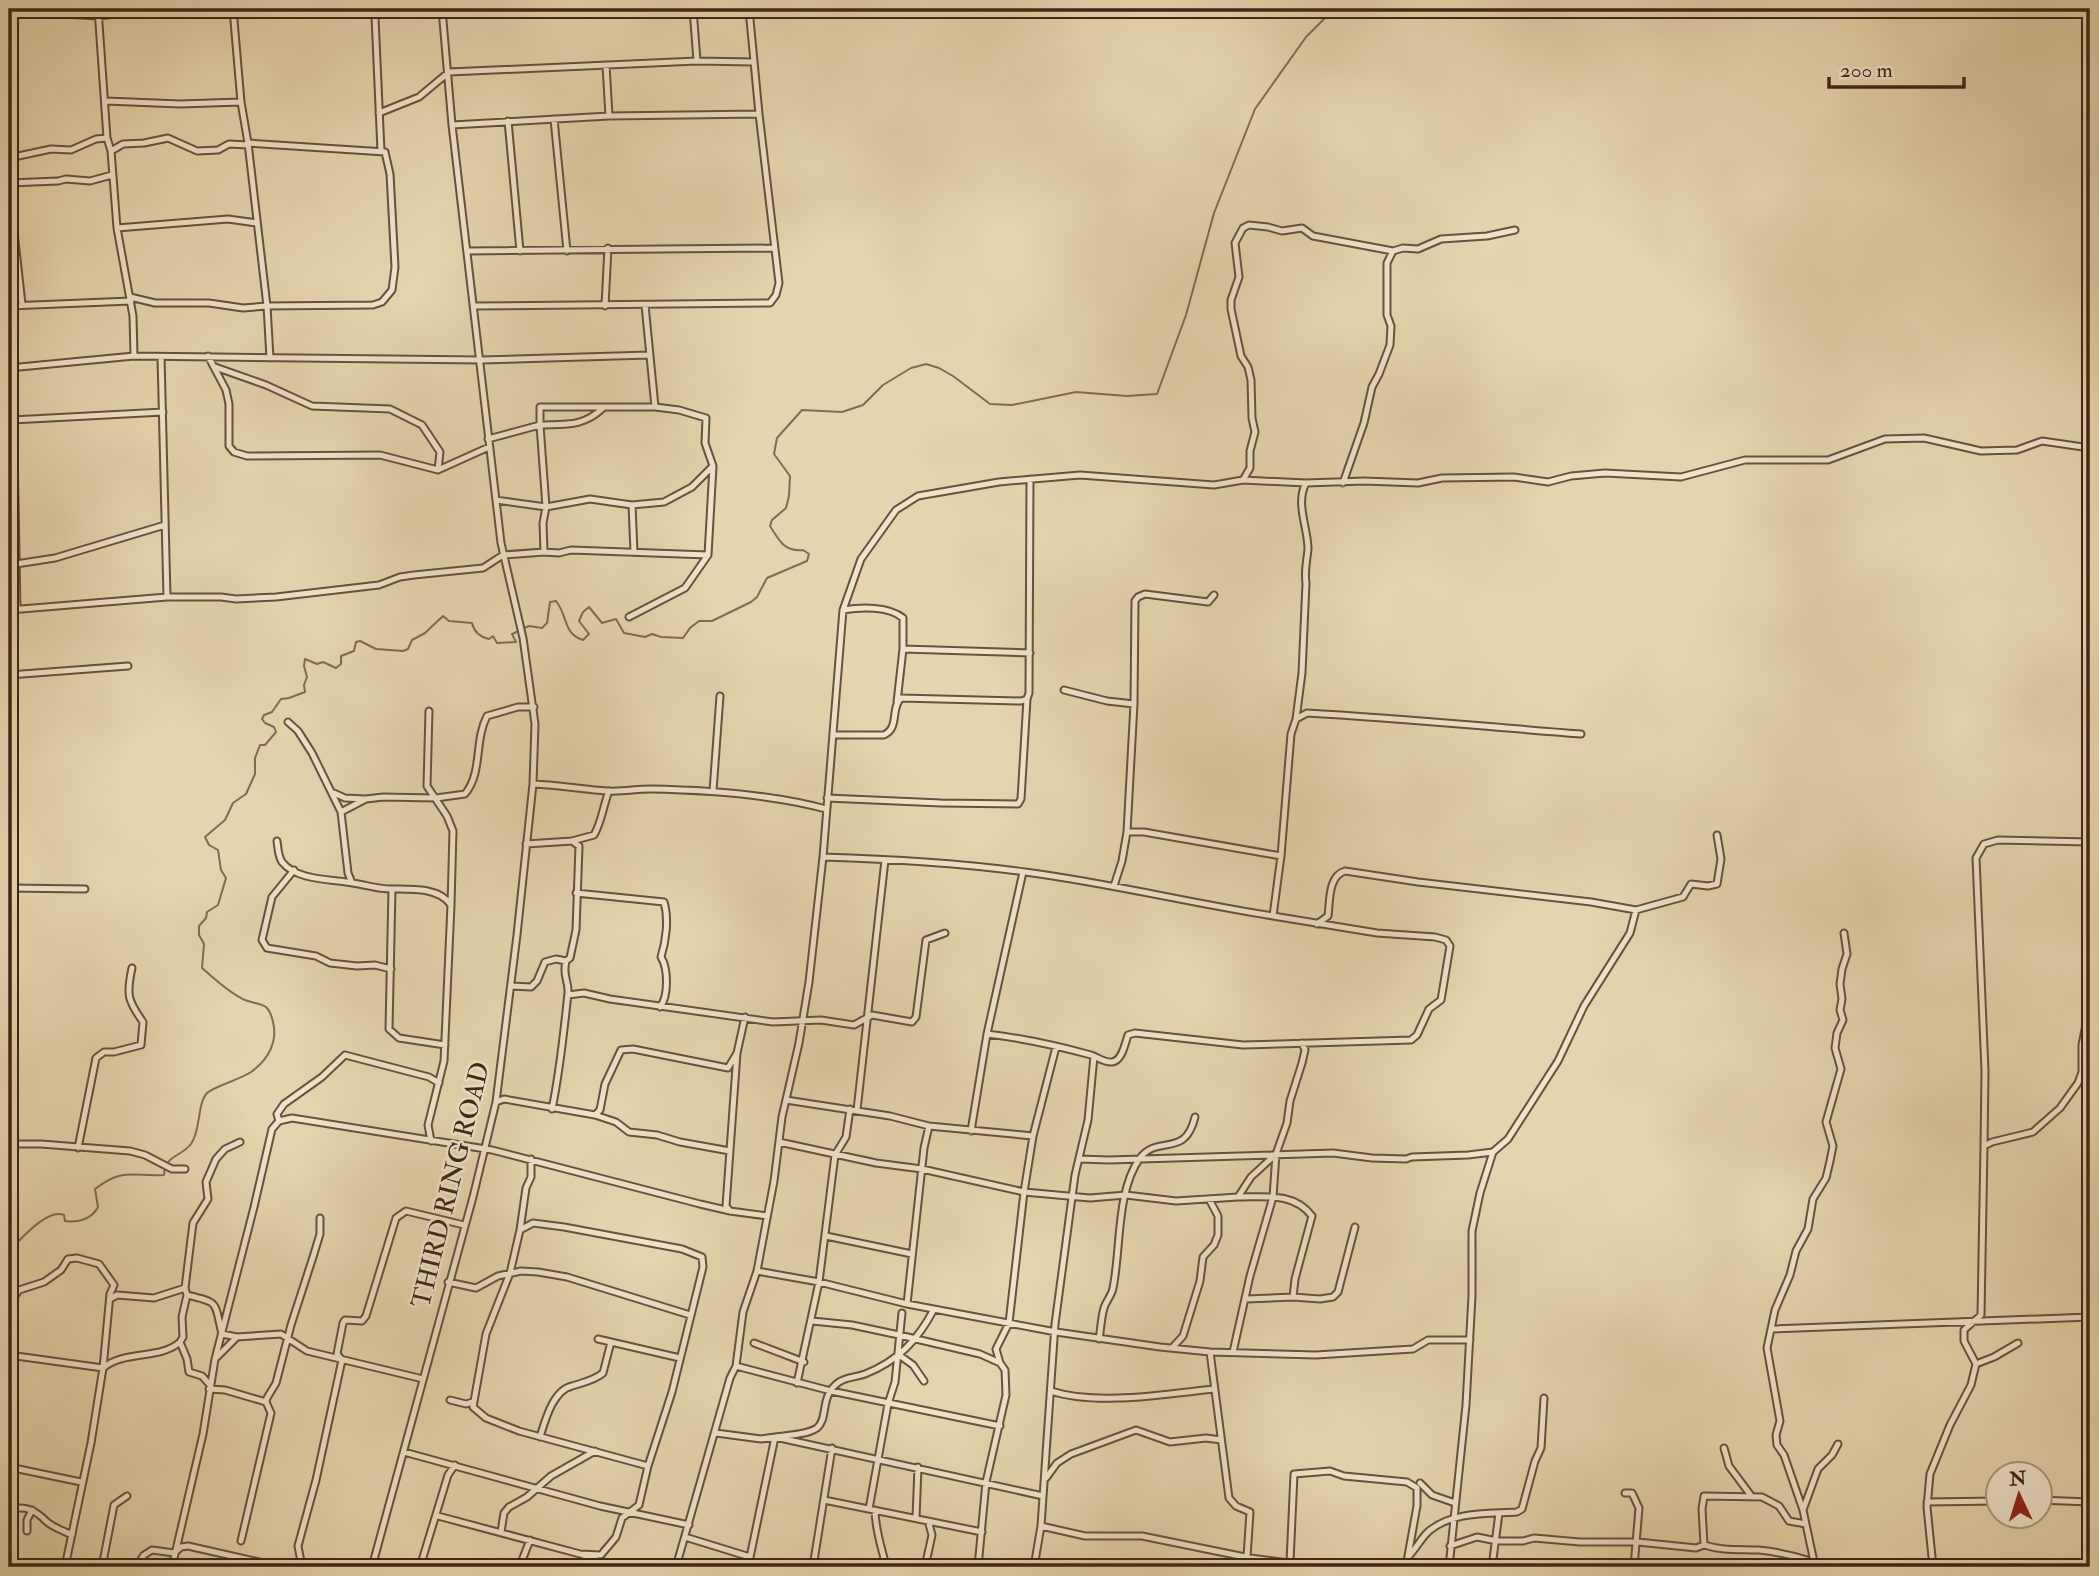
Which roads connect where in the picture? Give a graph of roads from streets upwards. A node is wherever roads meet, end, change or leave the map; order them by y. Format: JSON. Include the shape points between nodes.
{"nodes":[{"id":1,"x":98,"y":9,"type":"edge"},
{"id":2,"x":168,"y":9,"type":"edge"},
{"id":3,"x":212,"y":9,"type":"edge"},
{"id":4,"x":235,"y":9,"type":"edge"},
{"id":5,"x":311,"y":9,"type":"edge"},
{"id":6,"x":319,"y":9,"type":"edge"},
{"id":7,"x":372,"y":9,"type":"edge"},
{"id":8,"x":442,"y":9,"type":"edge"},
{"id":9,"x":693,"y":9,"type":"edge"},
{"id":10,"x":749,"y":9,"type":"edge"},
{"id":11,"x":9,"y":11,"type":"edge"},
{"id":12,"x":98,"y":16,"type":"junction"},
{"id":13,"x":697,"y":61,"type":"junction"},
{"id":14,"x":754,"y":62,"type":"junction"},
{"id":15,"x":606,"y":65,"type":"junction"},
{"id":16,"x":449,"y":72,"type":"junction"},
{"id":17,"x":106,"y":101,"type":"junction"},
{"id":18,"x":241,"y":102,"type":"junction"},
{"id":19,"x":379,"y":113,"type":"junction"},
{"id":20,"x":759,"y":114,"type":"junction"},
{"id":21,"x":609,"y":116,"type":"junction"},
{"id":22,"x":554,"y":119,"type":"junction"},
{"id":23,"x":508,"y":121,"type":"junction"},
{"id":24,"x":453,"y":125,"type":"junction"},
{"id":25,"x":107,"y":138,"type":"junction"},
{"id":26,"x":248,"y":144,"type":"junction"},
{"id":27,"x":111,"y":151,"type":"junction"},
{"id":28,"x":381,"y":151,"type":"junction"},
{"id":29,"x":9,"y":158,"type":"edge"},
{"id":30,"x":112,"y":175,"type":"junction"},
{"id":31,"x":9,"y":185,"type":"edge"},
{"id":32,"x":257,"y":223,"type":"junction"},
{"id":33,"x":117,"y":228,"type":"junction"},
{"id":34,"x":1515,"y":230,"type":"dead end"},
{"id":35,"x":608,"y":248,"type":"junction"},
{"id":36,"x":775,"y":248,"type":"junction"},
{"id":37,"x":468,"y":251,"type":"junction"},
{"id":38,"x":520,"y":251,"type":"junction"},
{"id":39,"x":567,"y":251,"type":"junction"},
{"id":40,"x":1393,"y":251,"type":"junction"},
{"id":41,"x":131,"y":299,"type":"junction"},
{"id":42,"x":22,"y":304,"type":"junction"},
{"id":43,"x":645,"y":305,"type":"junction"},
{"id":44,"x":9,"y":306,"type":"edge"},
{"id":45,"x":267,"y":306,"type":"junction"},
{"id":46,"x":473,"y":306,"type":"junction"},
{"id":47,"x":605,"y":306,"type":"junction"},
{"id":48,"x":649,"y":355,"type":"junction"},
{"id":49,"x":134,"y":356,"type":"junction"},
{"id":50,"x":208,"y":356,"type":"junction"},
{"id":51,"x":161,"y":357,"type":"junction"},
{"id":52,"x":270,"y":358,"type":"junction"},
{"id":53,"x":481,"y":360,"type":"junction"},
{"id":54,"x":215,"y":367,"type":"junction"},
{"id":55,"x":9,"y":368,"type":"edge"},
{"id":56,"x":655,"y":407,"type":"junction"},
{"id":57,"x":603,"y":408,"type":"junction"},
{"id":58,"x":163,"y":412,"type":"junction"},
{"id":59,"x":12,"y":420,"type":"junction"},
{"id":60,"x":540,"y":425,"type":"junction"},
{"id":61,"x":488,"y":439,"type":"junction"},
{"id":62,"x":489,"y":447,"type":"junction"},
{"id":63,"x":2090,"y":448,"type":"edge"},
{"id":64,"x":713,"y":466,"type":"junction"},
{"id":65,"x":438,"y":470,"type":"junction"},
{"id":66,"x":1030,"y":479,"type":"junction"},
{"id":67,"x":1243,"y":480,"type":"junction"},
{"id":68,"x":1306,"y":483,"type":"junction"},
{"id":69,"x":1343,"y":483,"type":"junction"},
{"id":70,"x":496,"y":500,"type":"junction"},
{"id":71,"x":632,"y":505,"type":"junction"},
{"id":72,"x":546,"y":507,"type":"junction"},
{"id":73,"x":165,"y":526,"type":"junction"},
{"id":74,"x":544,"y":552,"type":"junction"},
{"id":75,"x":634,"y":552,"type":"junction"},
{"id":76,"x":503,"y":555,"type":"junction"},
{"id":77,"x":708,"y":555,"type":"junction"},
{"id":78,"x":16,"y":564,"type":"junction"},
{"id":79,"x":1214,"y":595,"type":"dead end"},
{"id":80,"x":167,"y":597,"type":"junction"},
{"id":81,"x":17,"y":609,"type":"junction"},
{"id":82,"x":9,"y":610,"type":"edge"},
{"id":83,"x":843,"y":610,"type":"junction"},
{"id":84,"x":629,"y":617,"type":"dead end"},
{"id":85,"x":903,"y":649,"type":"junction"},
{"id":86,"x":1030,"y":653,"type":"junction"},
{"id":87,"x":128,"y":666,"type":"dead end"},
{"id":88,"x":9,"y":675,"type":"edge"},
{"id":89,"x":1065,"y":690,"type":"dead end"},
{"id":90,"x":720,"y":696,"type":"dead end"},
{"id":91,"x":1027,"y":699,"type":"junction"},
{"id":92,"x":897,"y":702,"type":"junction"},
{"id":93,"x":1134,"y":704,"type":"junction"},
{"id":94,"x":534,"y":707,"type":"junction"},
{"id":95,"x":429,"y":711,"type":"dead end"},
{"id":96,"x":1296,"y":719,"type":"junction"},
{"id":97,"x":288,"y":722,"type":"dead end"},
{"id":98,"x":833,"y":734,"type":"junction"},
{"id":99,"x":1581,"y":734,"type":"dead end"},
{"id":100,"x":533,"y":784,"type":"junction"},
{"id":101,"x":330,"y":788,"type":"junction"},
{"id":102,"x":609,"y":791,"type":"junction"},
{"id":103,"x":713,"y":792,"type":"junction"},
{"id":104,"x":436,"y":798,"type":"junction"},
{"id":105,"x":827,"y":798,"type":"junction"},
{"id":106,"x":366,"y":799,"type":"junction"},
{"id":107,"x":826,"y":809,"type":"junction"},
{"id":108,"x":341,"y":812,"type":"junction"},
{"id":109,"x":1127,"y":832,"type":"junction"},
{"id":110,"x":1717,"y":835,"type":"dead end"},
{"id":111,"x":277,"y":841,"type":"dead end"},
{"id":112,"x":572,"y":841,"type":"junction"},
{"id":113,"x":2090,"y":842,"type":"edge"},
{"id":114,"x":526,"y":844,"type":"junction"},
{"id":115,"x":1281,"y":856,"type":"junction"},
{"id":116,"x":822,"y":857,"type":"junction"},
{"id":117,"x":885,"y":860,"type":"junction"},
{"id":118,"x":294,"y":870,"type":"junction"},
{"id":119,"x":1023,"y":872,"type":"junction"},
{"id":120,"x":352,"y":883,"type":"junction"},
{"id":121,"x":1114,"y":886,"type":"junction"},
{"id":122,"x":9,"y":888,"type":"edge"},
{"id":123,"x":85,"y":889,"type":"dead end"},
{"id":124,"x":391,"y":889,"type":"junction"},
{"id":125,"x":576,"y":893,"type":"junction"},
{"id":126,"x":449,"y":897,"type":"junction"},
{"id":127,"x":1636,"y":909,"type":"junction"},
{"id":128,"x":1273,"y":916,"type":"junction"},
{"id":129,"x":1317,"y":924,"type":"junction"},
{"id":130,"x":945,"y":933,"type":"dead end"},
{"id":131,"x":1844,"y":933,"type":"dead end"},
{"id":132,"x":566,"y":961,"type":"junction"},
{"id":133,"x":132,"y":968,"type":"dead end"},
{"id":134,"x":391,"y":969,"type":"junction"},
{"id":135,"x":511,"y":986,"type":"junction"},
{"id":136,"x":568,"y":995,"type":"junction"},
{"id":137,"x":2090,"y":1004,"type":"edge"},
{"id":138,"x":660,"y":1007,"type":"junction"},
{"id":139,"x":745,"y":1017,"type":"junction"},
{"id":140,"x":867,"y":1018,"type":"junction"},
{"id":141,"x":803,"y":1021,"type":"junction"},
{"id":142,"x":987,"y":1034,"type":"junction"},
{"id":143,"x":1302,"y":1043,"type":"junction"},
{"id":144,"x":445,"y":1045,"type":"junction"},
{"id":145,"x":1056,"y":1047,"type":"junction"},
{"id":146,"x":737,"y":1053,"type":"junction"},
{"id":147,"x":1094,"y":1056,"type":"junction"},
{"id":148,"x":439,"y":1083,"type":"junction"},
{"id":149,"x":786,"y":1100,"type":"junction"},
{"id":150,"x":496,"y":1102,"type":"junction"},
{"id":151,"x":552,"y":1109,"type":"junction"},
{"id":152,"x":853,"y":1110,"type":"junction"},
{"id":153,"x":595,"y":1115,"type":"junction"},
{"id":154,"x":1195,"y":1117,"type":"dead end"},
{"id":155,"x":279,"y":1121,"type":"junction"},
{"id":156,"x":929,"y":1126,"type":"junction"},
{"id":157,"x":971,"y":1131,"type":"junction"},
{"id":158,"x":1033,"y":1136,"type":"junction"},
{"id":159,"x":432,"y":1141,"type":"junction"},
{"id":160,"x":240,"y":1142,"type":"dead end"},
{"id":161,"x":779,"y":1142,"type":"junction"},
{"id":162,"x":9,"y":1144,"type":"edge"},
{"id":163,"x":1984,"y":1146,"type":"junction"},
{"id":164,"x":78,"y":1148,"type":"junction"},
{"id":165,"x":484,"y":1150,"type":"junction"},
{"id":166,"x":730,"y":1151,"type":"junction"},
{"id":167,"x":1493,"y":1152,"type":"junction"},
{"id":168,"x":1276,"y":1154,"type":"junction"},
{"id":169,"x":835,"y":1155,"type":"junction"},
{"id":170,"x":1080,"y":1158,"type":"junction"},
{"id":171,"x":1140,"y":1158,"type":"junction"},
{"id":172,"x":531,"y":1159,"type":"junction"},
{"id":173,"x":185,"y":1169,"type":"dead end"},
{"id":174,"x":922,"y":1170,"type":"junction"},
{"id":175,"x":1024,"y":1192,"type":"junction"},
{"id":176,"x":1126,"y":1195,"type":"junction"},
{"id":177,"x":1072,"y":1197,"type":"junction"},
{"id":178,"x":1238,"y":1197,"type":"junction"},
{"id":179,"x":1273,"y":1197,"type":"junction"},
{"id":180,"x":1209,"y":1199,"type":"junction"},
{"id":181,"x":730,"y":1211,"type":"junction"},
{"id":182,"x":767,"y":1216,"type":"junction"},
{"id":183,"x":320,"y":1218,"type":"dead end"},
{"id":184,"x":464,"y":1226,"type":"junction"},
{"id":185,"x":1355,"y":1227,"type":"dead end"},
{"id":186,"x":520,"y":1230,"type":"junction"},
{"id":187,"x":826,"y":1236,"type":"junction"},
{"id":188,"x":912,"y":1254,"type":"junction"},
{"id":189,"x":757,"y":1271,"type":"junction"},
{"id":190,"x":510,"y":1273,"type":"junction"},
{"id":191,"x":448,"y":1282,"type":"junction"},
{"id":192,"x":820,"y":1282,"type":"junction"},
{"id":193,"x":186,"y":1292,"type":"junction"},
{"id":194,"x":1293,"y":1297,"type":"junction"},
{"id":195,"x":110,"y":1299,"type":"junction"},
{"id":196,"x":1246,"y":1299,"type":"junction"},
{"id":197,"x":907,"y":1304,"type":"junction"},
{"id":198,"x":9,"y":1305,"type":"edge"},
{"id":199,"x":934,"y":1309,"type":"junction"},
{"id":200,"x":902,"y":1313,"type":"dead end"},
{"id":201,"x":691,"y":1315,"type":"junction"},
{"id":202,"x":2090,"y":1317,"type":"edge"},
{"id":203,"x":812,"y":1321,"type":"junction"},
{"id":204,"x":1975,"y":1322,"type":"junction"},
{"id":205,"x":1009,"y":1323,"type":"junction"},
{"id":206,"x":1772,"y":1329,"type":"junction"},
{"id":207,"x":1056,"y":1332,"type":"junction"},
{"id":208,"x":222,"y":1334,"type":"junction"},
{"id":209,"x":899,"y":1335,"type":"junction"},
{"id":210,"x":237,"y":1337,"type":"junction"},
{"id":211,"x":287,"y":1338,"type":"junction"},
{"id":212,"x":598,"y":1339,"type":"dead end"},
{"id":213,"x":915,"y":1339,"type":"junction"},
{"id":214,"x":1099,"y":1339,"type":"junction"},
{"id":215,"x":1470,"y":1340,"type":"junction"},
{"id":216,"x":611,"y":1342,"type":"junction"},
{"id":217,"x":754,"y":1343,"type":"dead end"},
{"id":218,"x":2018,"y":1343,"type":"dead end"},
{"id":219,"x":178,"y":1346,"type":"junction"},
{"id":220,"x":1171,"y":1348,"type":"junction"},
{"id":221,"x":996,"y":1349,"type":"junction"},
{"id":222,"x":1210,"y":1352,"type":"junction"},
{"id":223,"x":1233,"y":1352,"type":"junction"},
{"id":224,"x":9,"y":1354,"type":"edge"},
{"id":225,"x":899,"y":1355,"type":"junction"},
{"id":226,"x":988,"y":1357,"type":"junction"},
{"id":227,"x":680,"y":1358,"type":"junction"},
{"id":228,"x":215,"y":1359,"type":"junction"},
{"id":229,"x":342,"y":1360,"type":"junction"},
{"id":230,"x":804,"y":1362,"type":"junction"},
{"id":231,"x":1000,"y":1363,"type":"junction"},
{"id":232,"x":1976,"y":1364,"type":"junction"},
{"id":233,"x":736,"y":1367,"type":"junction"},
{"id":234,"x":103,"y":1368,"type":"junction"},
{"id":235,"x":423,"y":1379,"type":"junction"},
{"id":236,"x":924,"y":1381,"type":"dead end"},
{"id":237,"x":797,"y":1383,"type":"junction"},
{"id":238,"x":209,"y":1387,"type":"junction"},
{"id":239,"x":1214,"y":1389,"type":"junction"},
{"id":240,"x":831,"y":1391,"type":"junction"},
{"id":241,"x":1051,"y":1391,"type":"junction"},
{"id":242,"x":1544,"y":1398,"type":"dead end"},
{"id":243,"x":450,"y":1400,"type":"dead end"},
{"id":244,"x":266,"y":1402,"type":"junction"},
{"id":245,"x":473,"y":1402,"type":"junction"},
{"id":246,"x":888,"y":1404,"type":"junction"},
{"id":247,"x":1000,"y":1426,"type":"junction"},
{"id":248,"x":716,"y":1433,"type":"junction"},
{"id":249,"x":540,"y":1437,"type":"junction"},
{"id":250,"x":775,"y":1437,"type":"junction"},
{"id":251,"x":1221,"y":1440,"type":"junction"},
{"id":252,"x":1838,"y":1444,"type":"dead end"},
{"id":253,"x":579,"y":1447,"type":"junction"},
{"id":254,"x":832,"y":1448,"type":"junction"},
{"id":255,"x":1724,"y":1448,"type":"dead end"},
{"id":256,"x":595,"y":1451,"type":"junction"},
{"id":257,"x":404,"y":1452,"type":"junction"},
{"id":258,"x":580,"y":1457,"type":"junction"},
{"id":259,"x":877,"y":1458,"type":"junction"},
{"id":260,"x":445,"y":1463,"type":"junction"},
{"id":261,"x":455,"y":1465,"type":"junction"},
{"id":262,"x":648,"y":1466,"type":"junction"},
{"id":263,"x":9,"y":1467,"type":"edge"},
{"id":264,"x":918,"y":1467,"type":"junction"},
{"id":265,"x":449,"y":1475,"type":"junction"},
{"id":266,"x":1045,"y":1480,"type":"junction"},
{"id":267,"x":81,"y":1482,"type":"junction"},
{"id":268,"x":986,"y":1482,"type":"junction"},
{"id":269,"x":1420,"y":1483,"type":"dead end"},
{"id":270,"x":537,"y":1488,"type":"junction"},
{"id":271,"x":1625,"y":1493,"type":"dead end"},
{"id":272,"x":127,"y":1496,"type":"dead end"},
{"id":273,"x":1043,"y":1496,"type":"junction"},
{"id":274,"x":1752,"y":1497,"type":"junction"},
{"id":275,"x":824,"y":1500,"type":"junction"},
{"id":276,"x":1983,"y":1501,"type":"edge"},
{"id":277,"x":2054,"y":1501,"type":"edge"},
{"id":278,"x":1927,"y":1502,"type":"junction"},
{"id":279,"x":2090,"y":1502,"type":"edge"},
{"id":280,"x":1455,"y":1503,"type":"junction"},
{"id":281,"x":639,"y":1505,"type":"junction"},
{"id":282,"x":872,"y":1509,"type":"junction"},
{"id":283,"x":9,"y":1510,"type":"edge"},
{"id":284,"x":33,"y":1510,"type":"junction"},
{"id":285,"x":1803,"y":1510,"type":"junction"},
{"id":286,"x":631,"y":1512,"type":"junction"},
{"id":287,"x":1499,"y":1513,"type":"junction"},
{"id":288,"x":645,"y":1515,"type":"junction"},
{"id":289,"x":438,"y":1516,"type":"junction"},
{"id":290,"x":915,"y":1518,"type":"junction"},
{"id":291,"x":1453,"y":1519,"type":"junction"},
{"id":292,"x":929,"y":1524,"type":"dead end"},
{"id":293,"x":1806,"y":1524,"type":"junction"},
{"id":294,"x":688,"y":1525,"type":"junction"},
{"id":295,"x":1041,"y":1527,"type":"junction"},
{"id":296,"x":27,"y":1531,"type":"dead end"},
{"id":297,"x":501,"y":1532,"type":"junction"},
{"id":298,"x":982,"y":1532,"type":"junction"},
{"id":299,"x":72,"y":1535,"type":"junction"},
{"id":300,"x":685,"y":1537,"type":"junction"},
{"id":301,"x":530,"y":1540,"type":"junction"},
{"id":302,"x":241,"y":1541,"type":"dead end"},
{"id":303,"x":1496,"y":1541,"type":"junction"},
{"id":304,"x":1638,"y":1542,"type":"junction"},
{"id":305,"x":1704,"y":1545,"type":"junction"},
{"id":306,"x":1450,"y":1546,"type":"junction"},
{"id":307,"x":174,"y":1553,"type":"junction"},
{"id":308,"x":580,"y":1555,"type":"junction"},
{"id":309,"x":750,"y":1557,"type":"junction"},
{"id":310,"x":1248,"y":1557,"type":"junction"},
{"id":311,"x":1408,"y":1557,"type":"junction"},
{"id":312,"x":1814,"y":1562,"type":"junction"},
{"id":313,"x":521,"y":1563,"type":"dead end"},
{"id":314,"x":1290,"y":1563,"type":"junction"},
{"id":315,"x":976,"y":1566,"type":"edge"},
{"id":316,"x":65,"y":1567,"type":"edge"},
{"id":317,"x":102,"y":1567,"type":"edge"},
{"id":318,"x":136,"y":1567,"type":"edge"},
{"id":319,"x":172,"y":1567,"type":"edge"},
{"id":320,"x":281,"y":1567,"type":"edge"},
{"id":321,"x":302,"y":1567,"type":"edge"},
{"id":322,"x":372,"y":1567,"type":"edge"},
{"id":323,"x":420,"y":1567,"type":"edge"},
{"id":324,"x":606,"y":1567,"type":"edge"},
{"id":325,"x":676,"y":1567,"type":"edge"},
{"id":326,"x":749,"y":1567,"type":"edge"},
{"id":327,"x":813,"y":1567,"type":"edge"},
{"id":328,"x":886,"y":1567,"type":"edge"},
{"id":329,"x":925,"y":1567,"type":"edge"},
{"id":330,"x":958,"y":1567,"type":"edge"},
{"id":331,"x":1034,"y":1567,"type":"edge"},
{"id":332,"x":1248,"y":1567,"type":"edge"},
{"id":333,"x":1319,"y":1567,"type":"edge"},
{"id":334,"x":1406,"y":1567,"type":"edge"},
{"id":335,"x":1449,"y":1567,"type":"edge"},
{"id":336,"x":1492,"y":1567,"type":"edge"},
{"id":337,"x":1634,"y":1567,"type":"edge"},
{"id":338,"x":1829,"y":1567,"type":"edge"},
{"id":339,"x":1933,"y":1567,"type":"edge"}],
"edges":[{"from":1,"to":12,"type":"street"},
{"from":2,"to":12,"type":"street"},
{"from":3,"to":4,"type":"street"},
{"from":4,"to":5,"type":"street"},
{"from":4,"to":18,"type":"street"},
{"from":5,"to":6,"type":"street"},
{"from":7,"to":19,"type":"street"},
{"from":8,"to":16,"type":"street","name":"THIRD RING ROAD"},
{"from":9,"to":13,"type":"street"},
{"from":10,"to":14,"type":"street"},
{"from":11,"to":12,"type":"street"},
{"from":12,"to":17,"type":"street"},
{"from":13,"to":14,"type":"street"},
{"from":13,"to":15,"type":"street"},
{"from":14,"to":20,"type":"street"},
{"from":15,"to":16,"type":"street"},
{"from":15,"to":21,"type":"street"},
{"from":16,"to":19,"type":"street","via":[[419,97]]},
{"from":16,"to":24,"type":"street","name":"THIRD RING ROAD"},
{"from":17,"to":18,"type":"street"},
{"from":17,"to":25,"type":"street"},
{"from":18,"to":26,"type":"street"},
{"from":19,"to":28,"type":"street"},
{"from":20,"to":21,"type":"street"},
{"from":20,"to":36,"type":"street"},
{"from":21,"to":22,"type":"street"},
{"from":22,"to":23,"type":"street"},
{"from":22,"to":39,"type":"street"},
{"from":23,"to":24,"type":"street"},
{"from":23,"to":38,"type":"street"},
{"from":24,"to":37,"type":"street","name":"THIRD RING ROAD"},
{"from":25,"to":27,"type":"street"},
{"from":25,"to":29,"type":"street","via":[[71,150],[51,149]]},
{"from":26,"to":27,"type":"street","via":[[197,151],[168,138],[123,144]]},
{"from":26,"to":28,"type":"street"},
{"from":26,"to":32,"type":"street"},
{"from":27,"to":30,"type":"street"},
{"from":28,"to":45,"type":"street","via":[[388,157],[393,211],[395,282],[388,297],[364,306]]},
{"from":30,"to":31,"type":"street","via":[[90,181],[66,178]]},
{"from":30,"to":33,"type":"street"},
{"from":31,"to":42,"type":"street"},
{"from":32,"to":33,"type":"street","via":[[228,219]]},
{"from":32,"to":45,"type":"street"},
{"from":33,"to":41,"type":"street"},
{"from":34,"to":40,"type":"street","via":[[1441,239],[1418,249]]},
{"from":35,"to":36,"type":"street"},
{"from":35,"to":39,"type":"street"},
{"from":35,"to":47,"type":"street"},
{"from":36,"to":43,"type":"street","via":[[779,283],[770,303]]},
{"from":37,"to":38,"type":"street"},
{"from":37,"to":46,"type":"street","name":"THIRD RING ROAD"},
{"from":38,"to":39,"type":"street"},
{"from":40,"to":67,"type":"street","via":[[1313,236],[1302,228],[1282,231],[1249,225],[1237,236],[1239,277],[1231,309],[1251,380],[1255,432],[1250,468]]},
{"from":40,"to":69,"type":"street","via":[[1387,263],[1390,345],[1371,387]]},
{"from":41,"to":42,"type":"street"},
{"from":41,"to":45,"type":"street"},
{"from":41,"to":49,"type":"street"},
{"from":42,"to":44,"type":"street"},
{"from":43,"to":47,"type":"street"},
{"from":43,"to":48,"type":"street"},
{"from":45,"to":52,"type":"street"},
{"from":46,"to":47,"type":"street"},
{"from":46,"to":53,"type":"street","name":"THIRD RING ROAD"},
{"from":48,"to":53,"type":"street"},
{"from":48,"to":56,"type":"street"},
{"from":49,"to":51,"type":"street"},
{"from":49,"to":55,"type":"street"},
{"from":50,"to":51,"type":"street"},
{"from":50,"to":52,"type":"street"},
{"from":50,"to":54,"type":"street"},
{"from":51,"to":58,"type":"street"},
{"from":52,"to":53,"type":"street"},
{"from":53,"to":61,"type":"street","name":"THIRD RING ROAD"},
{"from":54,"to":65,"type":"street","via":[[312,406],[390,410],[422,425],[440,452]]},
{"from":54,"to":65,"type":"street","via":[[226,390],[227,440],[234,452],[247,456],[380,455]]},
{"from":55,"to":59,"type":"street"},
{"from":56,"to":57,"type":"street"},
{"from":56,"to":64,"type":"street","via":[[706,418],[705,443]]},
{"from":57,"to":60,"type":"street","via":[[591,419],[573,424]]},
{"from":57,"to":60,"type":"street","via":[[540,407]]},
{"from":58,"to":59,"type":"street"},
{"from":58,"to":73,"type":"street"},
{"from":59,"to":78,"type":"street"},
{"from":60,"to":61,"type":"street"},
{"from":60,"to":72,"type":"street"},
{"from":61,"to":62,"type":"street","name":"THIRD RING ROAD"},
{"from":62,"to":65,"type":"street"},
{"from":62,"to":70,"type":"street","name":"THIRD RING ROAD"},
{"from":63,"to":69,"type":"street","via":[[2042,441],[2017,450],[1981,451],[1924,438],[1885,439],[1828,460],[1745,460],[1681,477],[1605,473],[1548,482],[1514,477]]},
{"from":64,"to":71,"type":"street","via":[[692,488],[664,502]]},
{"from":64,"to":77,"type":"street"},
{"from":66,"to":67,"type":"street","via":[[1080,475],[1214,485]]},
{"from":66,"to":83,"type":"street","via":[[918,496],[896,510],[861,559]]},
{"from":66,"to":86,"type":"street"},
{"from":67,"to":68,"type":"street"},
{"from":68,"to":69,"type":"street"},
{"from":68,"to":96,"type":"street","via":[[1301,505],[1308,551]]},
{"from":70,"to":72,"type":"street"},
{"from":70,"to":76,"type":"street","name":"THIRD RING ROAD"},
{"from":71,"to":72,"type":"street","via":[[590,499]]},
{"from":71,"to":75,"type":"street"},
{"from":72,"to":74,"type":"street"},
{"from":73,"to":78,"type":"street","via":[[54,558]]},
{"from":73,"to":80,"type":"street"},
{"from":74,"to":75,"type":"street"},
{"from":74,"to":76,"type":"street"},
{"from":75,"to":77,"type":"street"},
{"from":76,"to":80,"type":"street","via":[[483,568],[400,577],[379,585],[254,599]]},
{"from":76,"to":94,"type":"street","name":"THIRD RING ROAD"},
{"from":77,"to":84,"type":"street","via":[[685,588]]},
{"from":78,"to":81,"type":"street"},
{"from":79,"to":93,"type":"street","via":[[1208,602],[1138,597],[1134,610]]},
{"from":80,"to":81,"type":"street"},
{"from":81,"to":82,"type":"street"},
{"from":83,"to":85,"type":"street","via":[[897,612],[903,618]]},
{"from":83,"to":98,"type":"street"},
{"from":85,"to":86,"type":"street"},
{"from":85,"to":92,"type":"street"},
{"from":86,"to":91,"type":"street"},
{"from":87,"to":88,"type":"street"},
{"from":89,"to":93,"type":"street"},
{"from":90,"to":103,"type":"street"},
{"from":91,"to":92,"type":"street","via":[[901,698]]},
{"from":91,"to":105,"type":"street","via":[[1018,804]]},
{"from":92,"to":98,"type":"street","via":[[893,728],[884,735]]},
{"from":93,"to":109,"type":"street"},
{"from":94,"to":100,"type":"street","name":"THIRD RING ROAD"},
{"from":94,"to":104,"type":"street","via":[[487,716],[472,785],[465,794]]},
{"from":95,"to":104,"type":"street","via":[[426,786]]},
{"from":96,"to":99,"type":"street","via":[[1307,713],[1386,717]]},
{"from":96,"to":115,"type":"street"},
{"from":97,"to":101,"type":"street","via":[[312,753]]},
{"from":98,"to":105,"type":"street"},
{"from":100,"to":102,"type":"street"},
{"from":100,"to":114,"type":"street","name":"THIRD RING ROAD"},
{"from":101,"to":106,"type":"street","via":[[336,795]]},
{"from":101,"to":108,"type":"street"},
{"from":102,"to":103,"type":"street"},
{"from":102,"to":112,"type":"street","via":[[594,835]]},
{"from":103,"to":107,"type":"street","via":[[791,800]]},
{"from":104,"to":106,"type":"street"},
{"from":104,"to":126,"type":"street","via":[[453,831]]},
{"from":105,"to":107,"type":"street"},
{"from":106,"to":108,"type":"street"},
{"from":107,"to":116,"type":"street"},
{"from":108,"to":120,"type":"street"},
{"from":109,"to":115,"type":"street"},
{"from":109,"to":121,"type":"street"},
{"from":110,"to":127,"type":"street","via":[[1721,859],[1717,884],[1691,884],[1683,897]]},
{"from":111,"to":118,"type":"street","via":[[280,858]]},
{"from":112,"to":114,"type":"street"},
{"from":112,"to":125,"type":"street","via":[[580,850]]},
{"from":113,"to":163,"type":"street","via":[[1998,840],[1984,844],[1976,858]]},
{"from":114,"to":135,"type":"street","name":"THIRD RING ROAD"},
{"from":115,"to":128,"type":"street"},
{"from":116,"to":117,"type":"street"},
{"from":116,"to":141,"type":"street"},
{"from":117,"to":119,"type":"street"},
{"from":117,"to":140,"type":"street"},
{"from":118,"to":120,"type":"street","via":[[321,880]]},
{"from":118,"to":134,"type":"street","via":[[272,897],[262,940],[267,948],[316,956],[330,963]]},
{"from":119,"to":121,"type":"street"},
{"from":119,"to":142,"type":"street"},
{"from":120,"to":124,"type":"street"},
{"from":121,"to":128,"type":"street"},
{"from":122,"to":123,"type":"street"},
{"from":124,"to":126,"type":"street"},
{"from":124,"to":134,"type":"street"},
{"from":125,"to":132,"type":"street","via":[[576,930]]},
{"from":125,"to":138,"type":"street","via":[[664,902],[667,912],[661,957],[667,969]]},
{"from":126,"to":144,"type":"street"},
{"from":127,"to":129,"type":"street","via":[[1345,871],[1333,879],[1328,916]]},
{"from":127,"to":167,"type":"street","via":[[1630,933],[1584,1006],[1558,1061],[1508,1139]]},
{"from":128,"to":129,"type":"street"},
{"from":129,"to":143,"type":"street","via":[[1435,937],[1450,946],[1443,995],[1429,1009],[1414,1038]]},
{"from":130,"to":140,"type":"street","via":[[926,940],[912,1022]]},
{"from":131,"to":206,"type":"street","via":[[1843,1020],[1835,1048],[1841,1069],[1826,1122],[1833,1146]]},
{"from":132,"to":135,"type":"street","via":[[545,962],[531,987]]},
{"from":132,"to":136,"type":"street","via":[[563,972]]},
{"from":133,"to":164,"type":"street","via":[[131,1007],[143,1023],[141,1045],[104,1052],[96,1058]]},
{"from":134,"to":144,"type":"street","via":[[392,1034]]},
{"from":135,"to":150,"type":"street","name":"THIRD RING ROAD"},
{"from":136,"to":138,"type":"street","via":[[584,993]]},
{"from":136,"to":151,"type":"street"},
{"from":137,"to":163,"type":"street","via":[[2082,1072],[2060,1108],[2033,1132]]},
{"from":138,"to":139,"type":"street"},
{"from":139,"to":141,"type":"street"},
{"from":139,"to":146,"type":"street"},
{"from":140,"to":141,"type":"street","via":[[853,1025]]},
{"from":140,"to":152,"type":"street"},
{"from":141,"to":149,"type":"street"},
{"from":142,"to":145,"type":"street"},
{"from":142,"to":157,"type":"street"},
{"from":143,"to":147,"type":"street","via":[[1243,1045],[1135,1033],[1128,1035],[1114,1062]]},
{"from":143,"to":168,"type":"street","via":[[1305,1050]]},
{"from":144,"to":148,"type":"street"},
{"from":145,"to":147,"type":"street"},
{"from":145,"to":158,"type":"street"},
{"from":146,"to":153,"type":"street","via":[[728,1068],[621,1049]]},
{"from":146,"to":166,"type":"street"},
{"from":147,"to":170,"type":"street"},
{"from":148,"to":155,"type":"street","via":[[345,1055],[284,1104],[277,1114]]},
{"from":148,"to":159,"type":"street","via":[[428,1125]]},
{"from":149,"to":152,"type":"street"},
{"from":149,"to":161,"type":"street"},
{"from":150,"to":151,"type":"street","via":[[504,1099]]},
{"from":150,"to":165,"type":"street","name":"THIRD RING ROAD"},
{"from":151,"to":153,"type":"street"},
{"from":152,"to":156,"type":"street"},
{"from":152,"to":169,"type":"street","via":[[846,1137]]},
{"from":153,"to":166,"type":"street","via":[[617,1122],[629,1132]]},
{"from":154,"to":171,"type":"street","via":[[1182,1142],[1148,1150]]},
{"from":155,"to":159,"type":"street","via":[[292,1118]]},
{"from":155,"to":208,"type":"street","via":[[272,1129]]},
{"from":156,"to":157,"type":"street"},
{"from":156,"to":174,"type":"street"},
{"from":157,"to":158,"type":"street"},
{"from":158,"to":175,"type":"street"},
{"from":159,"to":165,"type":"street"},
{"from":160,"to":193,"type":"street","via":[[216,1159],[206,1182],[208,1199],[193,1223]]},
{"from":161,"to":169,"type":"street"},
{"from":161,"to":182,"type":"street"},
{"from":162,"to":164,"type":"street"},
{"from":163,"to":204,"type":"street","via":[[1981,1315]]},
{"from":164,"to":173,"type":"street","via":[[130,1151]]},
{"from":165,"to":172,"type":"street"},
{"from":165,"to":184,"type":"street","name":"THIRD RING ROAD"},
{"from":166,"to":181,"type":"street","via":[[726,1206]]},
{"from":167,"to":168,"type":"street","via":[[1406,1159]]},
{"from":167,"to":215,"type":"street","via":[[1472,1231]]},
{"from":168,"to":171,"type":"street"},
{"from":168,"to":178,"type":"street","via":[[1251,1177]]},
{"from":168,"to":179,"type":"street"},
{"from":169,"to":174,"type":"street"},
{"from":169,"to":187,"type":"street"},
{"from":170,"to":171,"type":"street"},
{"from":170,"to":177,"type":"street"},
{"from":171,"to":176,"type":"street"},
{"from":172,"to":181,"type":"street"},
{"from":172,"to":186,"type":"street"},
{"from":174,"to":175,"type":"street"},
{"from":174,"to":188,"type":"street"},
{"from":175,"to":177,"type":"street"},
{"from":175,"to":205,"type":"street"},
{"from":176,"to":177,"type":"street"},
{"from":176,"to":180,"type":"street","via":[[1176,1201]]},
{"from":176,"to":214,"type":"street","via":[[1113,1292],[1105,1306]]},
{"from":177,"to":207,"type":"street"},
{"from":178,"to":179,"type":"street"},
{"from":178,"to":180,"type":"street"},
{"from":179,"to":194,"type":"street","via":[[1289,1198],[1305,1206],[1312,1216]]},
{"from":179,"to":196,"type":"street"},
{"from":180,"to":220,"type":"street","via":[[1218,1216],[1218,1235],[1203,1258],[1183,1336]]},
{"from":181,"to":182,"type":"street"},
{"from":182,"to":189,"type":"street"},
{"from":183,"to":211,"type":"street","via":[[320,1234]]},
{"from":184,"to":191,"type":"street","name":"THIRD RING ROAD"},
{"from":184,"to":229,"type":"street","via":[[405,1211],[396,1218],[366,1316],[362,1321],[342,1323],[337,1354]]},
{"from":185,"to":194,"type":"street","via":[[1334,1297]]},
{"from":186,"to":190,"type":"street"},
{"from":186,"to":201,"type":"street","via":[[533,1223],[564,1227],[682,1249],[702,1257]]},
{"from":187,"to":188,"type":"street"},
{"from":187,"to":192,"type":"street"},
{"from":188,"to":197,"type":"street"},
{"from":189,"to":192,"type":"street"},
{"from":189,"to":233,"type":"street","via":[[743,1312]]},
{"from":190,"to":191,"type":"street","via":[[476,1288]]},
{"from":190,"to":201,"type":"street","via":[[521,1270],[566,1277]]},
{"from":190,"to":245,"type":"street","via":[[486,1334]]},
{"from":191,"to":235,"type":"street","name":"THIRD RING ROAD"},
{"from":192,"to":197,"type":"street"},
{"from":192,"to":203,"type":"street"},
{"from":193,"to":195,"type":"street"},
{"from":193,"to":208,"type":"street","via":[[213,1303]]},
{"from":193,"to":219,"type":"street","via":[[183,1337]]},
{"from":194,"to":196,"type":"street"},
{"from":195,"to":198,"type":"street","via":[[114,1284],[99,1264],[77,1258],[68,1259],[44,1282],[19,1290]]},
{"from":195,"to":234,"type":"street"},
{"from":196,"to":223,"type":"street"},
{"from":197,"to":199,"type":"street"},
{"from":199,"to":205,"type":"street"},
{"from":199,"to":213,"type":"street"},
{"from":200,"to":209,"type":"street"},
{"from":201,"to":227,"type":"street"},
{"from":202,"to":204,"type":"street"},
{"from":203,"to":209,"type":"street"},
{"from":203,"to":230,"type":"street"},
{"from":204,"to":206,"type":"street"},
{"from":204,"to":232,"type":"street","via":[[1964,1329],[1964,1341]]},
{"from":205,"to":207,"type":"street"},
{"from":205,"to":221,"type":"street"},
{"from":206,"to":285,"type":"street","via":[[1768,1348],[1780,1421],[1777,1445]]},
{"from":207,"to":214,"type":"street"},
{"from":207,"to":241,"type":"street"},
{"from":208,"to":210,"type":"street"},
{"from":208,"to":228,"type":"street"},
{"from":209,"to":213,"type":"street"},
{"from":209,"to":225,"type":"street"},
{"from":210,"to":211,"type":"street","via":[[274,1333]]},
{"from":210,"to":228,"type":"street"},
{"from":211,"to":229,"type":"street","via":[[307,1351]]},
{"from":211,"to":244,"type":"street","via":[[276,1383]]},
{"from":212,"to":216,"type":"street"},
{"from":213,"to":225,"type":"street"},
{"from":213,"to":226,"type":"street"},
{"from":214,"to":220,"type":"street"},
{"from":215,"to":223,"type":"street","via":[[1428,1340],[1413,1349],[1316,1355]]},
{"from":215,"to":280,"type":"street"},
{"from":216,"to":227,"type":"street"},
{"from":216,"to":249,"type":"street","via":[[603,1373],[559,1395]]},
{"from":217,"to":230,"type":"street"},
{"from":218,"to":232,"type":"street"},
{"from":219,"to":234,"type":"street"},
{"from":219,"to":238,"type":"street","via":[[188,1372],[202,1376]]},
{"from":220,"to":222,"type":"street"},
{"from":221,"to":226,"type":"street"},
{"from":221,"to":231,"type":"street"},
{"from":222,"to":223,"type":"street"},
{"from":222,"to":239,"type":"street"},
{"from":224,"to":234,"type":"street"},
{"from":225,"to":236,"type":"street"},
{"from":225,"to":240,"type":"street","via":[[843,1380]]},
{"from":225,"to":246,"type":"street"},
{"from":226,"to":231,"type":"street"},
{"from":227,"to":262,"type":"street"},
{"from":228,"to":238,"type":"street"},
{"from":229,"to":235,"type":"street"},
{"from":229,"to":321,"type":"street","via":[[298,1546]]},
{"from":230,"to":237,"type":"street"},
{"from":231,"to":247,"type":"street","via":[[1005,1370],[1006,1395]]},
{"from":232,"to":278,"type":"street","via":[[1930,1474]]},
{"from":233,"to":237,"type":"street"},
{"from":233,"to":248,"type":"street"},
{"from":234,"to":267,"type":"street"},
{"from":235,"to":257,"type":"street","name":"THIRD RING ROAD"},
{"from":237,"to":240,"type":"street"},
{"from":238,"to":244,"type":"street"},
{"from":238,"to":307,"type":"street","via":[[203,1434]]},
{"from":239,"to":241,"type":"street","via":[[1073,1398]]},
{"from":239,"to":251,"type":"street"},
{"from":240,"to":246,"type":"street"},
{"from":240,"to":250,"type":"street","via":[[819,1427]]},
{"from":241,"to":266,"type":"street"},
{"from":242,"to":287,"type":"street","via":[[1541,1448],[1524,1506],[1517,1512]]},
{"from":243,"to":245,"type":"street","via":[[466,1405]]},
{"from":244,"to":302,"type":"street","via":[[271,1413]]},
{"from":245,"to":249,"type":"street","via":[[486,1418]]},
{"from":246,"to":247,"type":"street"},
{"from":246,"to":259,"type":"street"},
{"from":247,"to":268,"type":"street"},
{"from":248,"to":250,"type":"street"},
{"from":248,"to":294,"type":"street"},
{"from":249,"to":253,"type":"street"},
{"from":250,"to":254,"type":"street"},
{"from":250,"to":309,"type":"street"},
{"from":251,"to":266,"type":"street","via":[[1170,1441],[1136,1430],[1071,1454]]},
{"from":251,"to":310,"type":"street","via":[[1229,1498],[1250,1512]]},
{"from":252,"to":285,"type":"street","via":[[1818,1469]]},
{"from":253,"to":256,"type":"street"},
{"from":253,"to":258,"type":"street"},
{"from":254,"to":259,"type":"street"},
{"from":254,"to":275,"type":"street"},
{"from":255,"to":274,"type":"street","via":[[1730,1466]]},
{"from":256,"to":258,"type":"street"},
{"from":256,"to":262,"type":"street"},
{"from":257,"to":260,"type":"street"},
{"from":257,"to":322,"type":"street","name":"THIRD RING ROAD"},
{"from":258,"to":270,"type":"street"},
{"from":259,"to":264,"type":"street"},
{"from":259,"to":282,"type":"street"},
{"from":260,"to":261,"type":"street"},
{"from":260,"to":265,"type":"street"},
{"from":261,"to":265,"type":"street"},
{"from":261,"to":270,"type":"street"},
{"from":262,"to":281,"type":"street"},
{"from":263,"to":267,"type":"street"},
{"from":264,"to":268,"type":"street"},
{"from":264,"to":290,"type":"street"},
{"from":265,"to":289,"type":"street"},
{"from":266,"to":273,"type":"street"},
{"from":267,"to":299,"type":"street"},
{"from":268,"to":273,"type":"street"},
{"from":268,"to":298,"type":"street"},
{"from":269,"to":280,"type":"street","via":[[1432,1494]]},
{"from":270,"to":286,"type":"street"},
{"from":270,"to":297,"type":"street","via":[[504,1513]]},
{"from":271,"to":304,"type":"street","via":[[1632,1493],[1639,1508]]},
{"from":272,"to":317,"type":"street","via":[[114,1505]]},
{"from":273,"to":295,"type":"street"},
{"from":274,"to":293,"type":"street","via":[[1779,1506],[1789,1521]]},
{"from":274,"to":305,"type":"street","via":[[1704,1496]]},
{"from":275,"to":282,"type":"street"},
{"from":275,"to":327,"type":"street"},
{"from":276,"to":278,"type":"street"},
{"from":277,"to":279,"type":"street"},
{"from":278,"to":339,"type":"street"},
{"from":280,"to":291,"type":"street"},
{"from":281,"to":286,"type":"street"},
{"from":281,"to":288,"type":"street"},
{"from":282,"to":290,"type":"street"},
{"from":282,"to":328,"type":"street"},
{"from":283,"to":284,"type":"street"},
{"from":284,"to":296,"type":"street"},
{"from":284,"to":299,"type":"street"},
{"from":285,"to":293,"type":"street"},
{"from":286,"to":288,"type":"street"},
{"from":286,"to":308,"type":"street","via":[[622,1518],[616,1537],[601,1555]]},
{"from":287,"to":291,"type":"street"},
{"from":287,"to":303,"type":"street"},
{"from":288,"to":294,"type":"street"},
{"from":289,"to":297,"type":"street"},
{"from":289,"to":323,"type":"street"},
{"from":290,"to":298,"type":"street"},
{"from":291,"to":306,"type":"street"},
{"from":291,"to":311,"type":"street","via":[[1430,1530]]},
{"from":292,"to":329,"type":"street","via":[[932,1535]]},
{"from":293,"to":312,"type":"street"},
{"from":294,"to":300,"type":"street"},
{"from":295,"to":310,"type":"street","via":[[1085,1536],[1142,1536]]},
{"from":295,"to":331,"type":"street"},
{"from":297,"to":301,"type":"street"},
{"from":298,"to":315,"type":"street"},
{"from":299,"to":316,"type":"street"},
{"from":300,"to":309,"type":"street"},
{"from":300,"to":325,"type":"street"},
{"from":301,"to":308,"type":"street"},
{"from":301,"to":313,"type":"street"},
{"from":303,"to":304,"type":"street"},
{"from":303,"to":306,"type":"street","via":[[1477,1537]]},
{"from":303,"to":336,"type":"street"},
{"from":304,"to":305,"type":"street"},
{"from":304,"to":337,"type":"street"},
{"from":305,"to":312,"type":"street","via":[[1720,1550],[1761,1550]]},
{"from":306,"to":335,"type":"street"},
{"from":307,"to":318,"type":"street","via":[[152,1550]]},
{"from":307,"to":319,"type":"street"},
{"from":307,"to":320,"type":"street","via":[[188,1546]]},
{"from":308,"to":324,"type":"street"},
{"from":309,"to":326,"type":"street"},
{"from":310,"to":314,"type":"street"},
{"from":310,"to":332,"type":"street"},
{"from":311,"to":314,"type":"street","via":[[1417,1488],[1407,1482],[1317,1471],[1294,1474]]},
{"from":311,"to":334,"type":"street"},
{"from":312,"to":338,"type":"street"},
{"from":314,"to":333,"type":"street"},
{"from":315,"to":330,"type":"street"}]}
